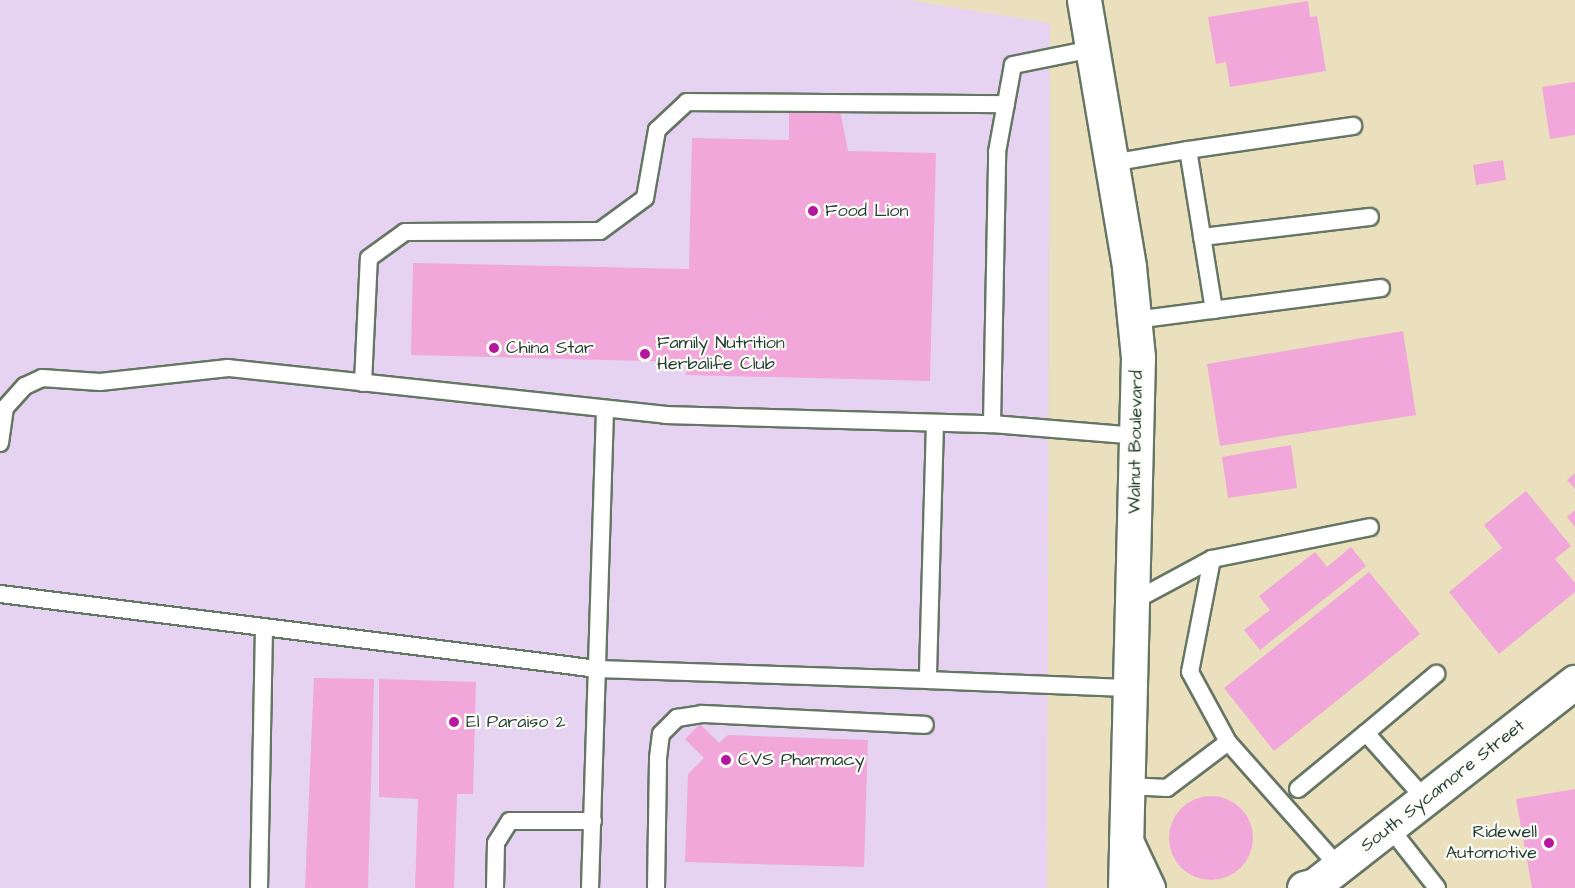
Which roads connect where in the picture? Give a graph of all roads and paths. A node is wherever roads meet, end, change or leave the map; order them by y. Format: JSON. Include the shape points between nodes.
{"nodes":[{"id":1,"x":1084,"y":0,"type":"edge"},
{"id":2,"x":1092,"y":49,"type":"junction"},
{"id":3,"x":1006,"y":104,"type":"junction"},
{"id":4,"x":1353,"y":126,"type":"dead end"},
{"id":5,"x":1188,"y":150,"type":"junction"},
{"id":6,"x":1111,"y":163,"type":"junction"},
{"id":7,"x":1370,"y":217,"type":"dead end"},
{"id":8,"x":1202,"y":237,"type":"junction"},
{"id":9,"x":1381,"y":288,"type":"dead end"},
{"id":10,"x":1214,"y":310,"type":"junction"},
{"id":11,"x":1134,"y":320,"type":"junction"},
{"id":12,"x":363,"y":383,"type":"junction"},
{"id":13,"x":605,"y":410,"type":"junction"},
{"id":14,"x":935,"y":423,"type":"junction"},
{"id":15,"x":992,"y":424,"type":"junction"},
{"id":16,"x":1137,"y":436,"type":"junction"},
{"id":17,"x":0,"y":443,"type":"edge"},
{"id":18,"x":1370,"y":526,"type":"dead end"},
{"id":19,"x":1212,"y":558,"type":"junction"},
{"id":20,"x":0,"y":594,"type":"edge"},
{"id":21,"x":1132,"y":602,"type":"junction"},
{"id":22,"x":264,"y":627,"type":"junction"},
{"id":23,"x":598,"y":669,"type":"junction"},
{"id":24,"x":1436,"y":674,"type":"dead end"},
{"id":25,"x":928,"y":680,"type":"junction"},
{"id":26,"x":1575,"y":682,"type":"edge"},
{"id":27,"x":1131,"y":688,"type":"junction"},
{"id":28,"x":925,"y":725,"type":"dead end"},
{"id":29,"x":1366,"y":734,"type":"junction"},
{"id":30,"x":1228,"y":742,"type":"junction"},
{"id":31,"x":1128,"y":786,"type":"junction"},
{"id":32,"x":1298,"y":789,"type":"dead end"},
{"id":33,"x":1426,"y":800,"type":"junction"},
{"id":34,"x":593,"y":821,"type":"junction"},
{"id":35,"x":1390,"y":828,"type":"junction"},
{"id":36,"x":1126,"y":841,"type":"junction"},
{"id":37,"x":1316,"y":883,"type":"edge"},
{"id":38,"x":259,"y":888,"type":"edge"},
{"id":39,"x":495,"y":888,"type":"edge"},
{"id":40,"x":590,"y":888,"type":"edge"},
{"id":41,"x":656,"y":888,"type":"edge"},
{"id":42,"x":1125,"y":888,"type":"edge"},
{"id":43,"x":1148,"y":888,"type":"edge"},
{"id":44,"x":1437,"y":888,"type":"edge"}],
"edges":[{"from":1,"to":2,"type":"street","name":"Walnut Boulevard"},
{"from":2,"to":3,"type":"lane","via":[[1013,65]]},
{"from":2,"to":6,"type":"street","name":"Walnut Boulevard"},
{"from":3,"to":12,"type":"lane","via":[[687,102],[657,130],[645,198],[600,231],[405,232],[369,258]]},
{"from":3,"to":15,"type":"lane","via":[[997,153]]},
{"from":4,"to":5,"type":"lane"},
{"from":5,"to":6,"type":"lane"},
{"from":5,"to":8,"type":"lane"},
{"from":6,"to":11,"type":"street","name":"Walnut Boulevard"},
{"from":7,"to":8,"type":"lane"},
{"from":8,"to":10,"type":"lane"},
{"from":9,"to":10,"type":"lane"},
{"from":10,"to":11,"type":"lane"},
{"from":11,"to":16,"type":"street","name":"Walnut Boulevard"},
{"from":12,"to":13,"type":"lane"},
{"from":12,"to":17,"type":"lane","via":[[228,368],[99,382],[42,378],[25,386],[5,408]]},
{"from":13,"to":14,"type":"lane"},
{"from":13,"to":23,"type":"lane"},
{"from":14,"to":15,"type":"lane"},
{"from":14,"to":25,"type":"lane"},
{"from":15,"to":16,"type":"lane"},
{"from":16,"to":21,"type":"street","name":"Walnut Boulevard"},
{"from":18,"to":19,"type":"lane"},
{"from":19,"to":21,"type":"lane"},
{"from":19,"to":30,"type":"lane","via":[[1190,672]]},
{"from":20,"to":22,"type":"lane"},
{"from":21,"to":27,"type":"street","name":"Walnut Boulevard"},
{"from":22,"to":23,"type":"lane"},
{"from":22,"to":38,"type":"lane"},
{"from":23,"to":25,"type":"lane"},
{"from":23,"to":34,"type":"lane"},
{"from":24,"to":29,"type":"lane"},
{"from":25,"to":27,"type":"lane"},
{"from":26,"to":33,"type":"street","name":"South Sycamore Street"},
{"from":27,"to":31,"type":"street","name":"Walnut Boulevard"},
{"from":28,"to":41,"type":"lane","via":[[702,714],[677,718],[660,742]]},
{"from":29,"to":32,"type":"lane"},
{"from":29,"to":33,"type":"lane"},
{"from":30,"to":31,"type":"lane","via":[[1167,788]]},
{"from":30,"to":37,"type":"lane"},
{"from":31,"to":36,"type":"street","name":"Walnut Boulevard"},
{"from":33,"to":35,"type":"street","name":"South Sycamore Street"},
{"from":34,"to":39,"type":"lane","via":[[510,821],[496,843]]},
{"from":34,"to":40,"type":"lane"},
{"from":35,"to":37,"type":"street","name":"South Sycamore Street"},
{"from":35,"to":44,"type":"lane"},
{"from":36,"to":42,"type":"street","name":"Walnut Boulevard"},
{"from":36,"to":43,"type":"street"}]}
